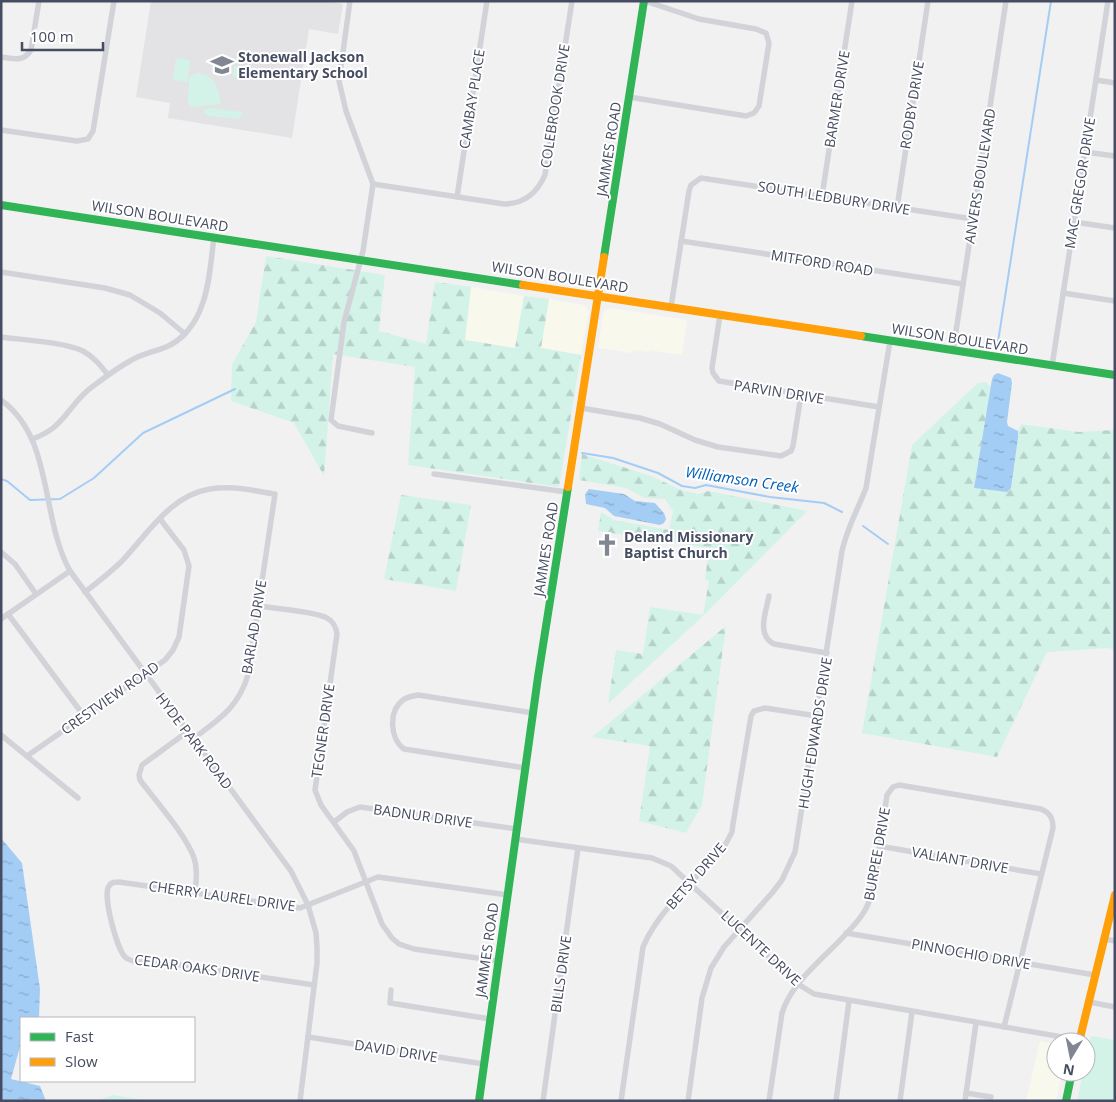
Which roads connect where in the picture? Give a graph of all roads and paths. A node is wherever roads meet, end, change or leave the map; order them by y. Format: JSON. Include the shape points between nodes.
{"nodes":[{"id":1,"x":39,"y":1,"type":"edge"},
{"id":2,"x":114,"y":1,"type":"edge"},
{"id":3,"x":350,"y":1,"type":"edge"},
{"id":4,"x":487,"y":1,"type":"edge"},
{"id":5,"x":572,"y":1,"type":"edge"},
{"id":6,"x":644,"y":1,"type":"edge"},
{"id":7,"x":852,"y":1,"type":"edge"},
{"id":8,"x":928,"y":1,"type":"edge"},
{"id":9,"x":1006,"y":1,"type":"edge"},
{"id":10,"x":1108,"y":1,"type":"edge"},
{"id":11,"x":1,"y":57,"type":"edge"},
{"id":12,"x":1096,"y":80,"type":"junction"},
{"id":13,"x":1115,"y":84,"type":"edge"},
{"id":14,"x":629,"y":98,"type":"junction"},
{"id":15,"x":1,"y":130,"type":"edge"},
{"id":16,"x":1085,"y":152,"type":"junction"},
{"id":17,"x":1115,"y":156,"type":"edge"},
{"id":18,"x":373,"y":184,"type":"junction"},
{"id":19,"x":822,"y":196,"type":"junction"},
{"id":20,"x":457,"y":198,"type":"junction"},
{"id":21,"x":1,"y":205,"type":"edge"},
{"id":22,"x":896,"y":208,"type":"junction"},
{"id":23,"x":973,"y":219,"type":"junction"},
{"id":24,"x":1074,"y":222,"type":"junction"},
{"id":25,"x":1115,"y":228,"type":"edge"},
{"id":26,"x":214,"y":237,"type":"junction"},
{"id":27,"x":681,"y":241,"type":"junction"},
{"id":28,"x":360,"y":259,"type":"junction"},
{"id":29,"x":1,"y":272,"type":"edge"},
{"id":30,"x":963,"y":284,"type":"junction"},
{"id":31,"x":1063,"y":293,"type":"junction"},
{"id":32,"x":598,"y":296,"type":"junction"},
{"id":33,"x":1115,"y":301,"type":"edge"},
{"id":34,"x":671,"y":307,"type":"junction"},
{"id":35,"x":720,"y":315,"type":"junction"},
{"id":36,"x":185,"y":334,"type":"junction"},
{"id":37,"x":1,"y":337,"type":"edge"},
{"id":38,"x":890,"y":341,"type":"junction"},
{"id":39,"x":952,"y":350,"type":"junction"},
{"id":40,"x":1052,"y":366,"type":"junction"},
{"id":41,"x":108,"y":375,"type":"junction"},
{"id":42,"x":1115,"y":375,"type":"edge"},
{"id":43,"x":801,"y":395,"type":"junction"},
{"id":44,"x":1,"y":400,"type":"edge"},
{"id":45,"x":879,"y":407,"type":"junction"},
{"id":46,"x":581,"y":408,"type":"junction"},
{"id":47,"x":372,"y":433,"type":"dead end"},
{"id":48,"x":33,"y":439,"type":"junction"},
{"id":49,"x":434,"y":474,"type":"dead end"},
{"id":50,"x":568,"y":492,"type":"junction"},
{"id":51,"x":160,"y":519,"type":"junction"},
{"id":52,"x":1,"y":552,"type":"edge"},
{"id":53,"x":70,"y":571,"type":"junction"},
{"id":54,"x":85,"y":592,"type":"junction"},
{"id":55,"x":36,"y":594,"type":"junction"},
{"id":56,"x":769,"y":596,"type":"dead end"},
{"id":57,"x":258,"y":606,"type":"junction"},
{"id":58,"x":8,"y":614,"type":"junction"},
{"id":59,"x":1,"y":619,"type":"edge"},
{"id":60,"x":827,"y":653,"type":"junction"},
{"id":61,"x":144,"y":674,"type":"junction"},
{"id":62,"x":533,"y":713,"type":"junction"},
{"id":63,"x":84,"y":716,"type":"junction"},
{"id":64,"x":817,"y":716,"type":"junction"},
{"id":65,"x":187,"y":732,"type":"junction"},
{"id":66,"x":1,"y":735,"type":"edge"},
{"id":67,"x":193,"y":738,"type":"junction"},
{"id":68,"x":27,"y":756,"type":"junction"},
{"id":69,"x":525,"y":768,"type":"junction"},
{"id":70,"x":78,"y":798,"type":"dead end"},
{"id":71,"x":334,"y":822,"type":"junction"},
{"id":72,"x":517,"y":829,"type":"junction"},
{"id":73,"x":515,"y":839,"type":"junction"},
{"id":74,"x":880,"y":846,"type":"junction"},
{"id":75,"x":578,"y":848,"type":"junction"},
{"id":76,"x":1041,"y":874,"type":"junction"},
{"id":77,"x":367,"y":882,"type":"junction"},
{"id":78,"x":691,"y":884,"type":"junction"},
{"id":79,"x":109,"y":885,"type":"joint"},
{"id":80,"x":195,"y":893,"type":"junction"},
{"id":81,"x":1115,"y":894,"type":"edge"},
{"id":82,"x":508,"y":895,"type":"junction"},
{"id":83,"x":308,"y":905,"type":"junction"},
{"id":84,"x":740,"y":929,"type":"junction"},
{"id":85,"x":846,"y":933,"type":"junction"},
{"id":86,"x":1104,"y":939,"type":"junction"},
{"id":87,"x":1115,"y":941,"type":"edge"},
{"id":88,"x":498,"y":961,"type":"junction"},
{"id":89,"x":1020,"y":962,"type":"junction"},
{"id":90,"x":1095,"y":975,"type":"junction"},
{"id":91,"x":798,"y":984,"type":"junction"},
{"id":92,"x":314,"y":985,"type":"junction"},
{"id":93,"x":391,"y":990,"type":"dead end"},
{"id":94,"x":850,"y":1001,"type":"junction"},
{"id":95,"x":1089,"y":1002,"type":"junction"},
{"id":96,"x":1115,"y":1006,"type":"edge"},
{"id":97,"x":912,"y":1012,"type":"junction"},
{"id":98,"x":490,"y":1020,"type":"junction"},
{"id":99,"x":976,"y":1022,"type":"junction"},
{"id":100,"x":1004,"y":1027,"type":"junction"},
{"id":101,"x":1082,"y":1032,"type":"edge"},
{"id":102,"x":1046,"y":1035,"type":"edge"},
{"id":103,"x":308,"y":1037,"type":"junction"},
{"id":104,"x":484,"y":1064,"type":"junction"},
{"id":105,"x":1070,"y":1082,"type":"edge"},
{"id":106,"x":966,"y":1093,"type":"junction"},
{"id":107,"x":991,"y":1096,"type":"dead end"},
{"id":108,"x":300,"y":1101,"type":"edge"},
{"id":109,"x":479,"y":1101,"type":"edge"},
{"id":110,"x":544,"y":1101,"type":"edge"},
{"id":111,"x":621,"y":1101,"type":"edge"},
{"id":112,"x":688,"y":1101,"type":"edge"},
{"id":113,"x":769,"y":1101,"type":"edge"},
{"id":114,"x":836,"y":1101,"type":"edge"},
{"id":115,"x":900,"y":1101,"type":"edge"},
{"id":116,"x":964,"y":1101,"type":"edge"},
{"id":117,"x":1066,"y":1101,"type":"edge"}],
"edges":[{"from":1,"to":11,"type":"street","via":[[31,50],[20,59]]},
{"from":2,"to":15,"type":"street","via":[[91,136],[76,141]]},
{"from":3,"to":18,"type":"street","via":[[339,72],[340,89]]},
{"from":4,"to":20,"type":"street","name":"CAMBAY PLACE"},
{"from":5,"to":20,"type":"street","name":"COLEBROOK DRIVE","via":[[541,184],[530,196],[513,204]]},
{"from":6,"to":14,"type":"main road","name":"JAMMES ROAD"},
{"from":6,"to":14,"type":"street","via":[[699,19],[756,29],[766,33],[769,42],[759,106],[754,113],[746,116]]},
{"from":7,"to":19,"type":"street","name":"BARMER DRIVE"},
{"from":8,"to":22,"type":"street","name":"RODBY DRIVE"},
{"from":9,"to":23,"type":"street","name":"ANVERS BOULEVARD"},
{"from":10,"to":12,"type":"street","name":"MAC GREGOR DRIVE"},
{"from":12,"to":13,"type":"street"},
{"from":12,"to":16,"type":"street","name":"MAC GREGOR DRIVE"},
{"from":14,"to":32,"type":"main road","name":"JAMMES ROAD"},
{"from":16,"to":17,"type":"street"},
{"from":16,"to":24,"type":"street","name":"MAC GREGOR DRIVE"},
{"from":18,"to":20,"type":"street","name":"COLEBROOK DRIVE"},
{"from":18,"to":28,"type":"street"},
{"from":19,"to":22,"type":"street","name":"SOUTH LEDBURY DRIVE"},
{"from":19,"to":27,"type":"street","name":"SOUTH LEDBURY DRIVE","via":[[701,178],[691,185],[689,191]]},
{"from":21,"to":26,"type":"main road","name":"WILSON BOULEVARD"},
{"from":22,"to":23,"type":"street","name":"SOUTH LEDBURY DRIVE"},
{"from":23,"to":30,"type":"street","name":"ANVERS BOULEVARD"},
{"from":24,"to":25,"type":"street"},
{"from":24,"to":31,"type":"street","name":"MAC GREGOR DRIVE"},
{"from":26,"to":28,"type":"main road","name":"WILSON BOULEVARD"},
{"from":26,"to":36,"type":"street","via":[[202,305]]},
{"from":27,"to":30,"type":"street","name":"MITFORD ROAD"},
{"from":27,"to":34,"type":"street"},
{"from":28,"to":32,"type":"main road","name":"WILSON BOULEVARD"},
{"from":28,"to":47,"type":"street","via":[[344,322],[332,420],[338,426]]},
{"from":29,"to":36,"type":"street","via":[[105,288],[130,295],[160,312]]},
{"from":30,"to":39,"type":"street","name":"ANVERS BOULEVARD"},
{"from":31,"to":33,"type":"street"},
{"from":31,"to":40,"type":"street","name":"MAC GREGOR DRIVE"},
{"from":32,"to":34,"type":"main road","name":"WILSON BOULEVARD"},
{"from":32,"to":46,"type":"main road","name":"JAMMES ROAD"},
{"from":34,"to":35,"type":"main road","name":"WILSON BOULEVARD"},
{"from":35,"to":38,"type":"main road","name":"WILSON BOULEVARD"},
{"from":35,"to":43,"type":"street","name":"PARVIN DRIVE","via":[[712,368],[715,378],[724,383]]},
{"from":36,"to":41,"type":"street","via":[[168,347],[141,355]]},
{"from":37,"to":41,"type":"street","via":[[75,348],[89,355]]},
{"from":38,"to":39,"type":"main road","name":"WILSON BOULEVARD"},
{"from":38,"to":45,"type":"street","name":"HUGH EDWARDS DRIVE"},
{"from":39,"to":40,"type":"main road","name":"WILSON BOULEVARD"},
{"from":40,"to":42,"type":"main road","name":"WILSON BOULEVARD"},
{"from":41,"to":48,"type":"street","via":[[81,396],[54,427]]},
{"from":43,"to":45,"type":"street","name":"PARVIN DRIVE"},
{"from":43,"to":46,"type":"street","via":[[793,446],[791,451],[781,456],[706,444],[645,419]]},
{"from":44,"to":48,"type":"street","name":"HYDE PARK ROAD","via":[[20,418]]},
{"from":45,"to":60,"type":"street","name":"HUGH EDWARDS DRIVE","via":[[866,488],[848,527],[842,551]]},
{"from":46,"to":50,"type":"main road","name":"JAMMES ROAD"},
{"from":48,"to":53,"type":"street","name":"HYDE PARK ROAD","via":[[57,542]]},
{"from":49,"to":50,"type":"street"},
{"from":50,"to":62,"type":"main road","name":"JAMMES ROAD"},
{"from":51,"to":54,"type":"street","via":[[122,561]]},
{"from":51,"to":57,"type":"street","name":"BARLAD DRIVE","via":[[188,496],[211,489],[236,488],[275,494]]},
{"from":51,"to":61,"type":"street","name":"CRESTVIEW ROAD","via":[[184,550],[189,573],[176,644],[165,660]]},
{"from":52,"to":55,"type":"street","via":[[15,564]]},
{"from":53,"to":54,"type":"street","name":"HYDE PARK ROAD"},
{"from":53,"to":55,"type":"street"},
{"from":54,"to":61,"type":"street","name":"HYDE PARK ROAD"},
{"from":55,"to":58,"type":"street"},
{"from":56,"to":60,"type":"street","via":[[763,627],[770,642]]},
{"from":57,"to":67,"type":"street","name":"BARLAD DRIVE","via":[[248,675],[240,696],[227,712]]},
{"from":57,"to":71,"type":"street","name":"TEGNER DRIVE","via":[[322,616],[336,628],[315,783],[317,798]]},
{"from":58,"to":59,"type":"street"},
{"from":58,"to":63,"type":"street"},
{"from":60,"to":64,"type":"street","name":"HUGH EDWARDS DRIVE"},
{"from":61,"to":63,"type":"street","name":"CRESTVIEW ROAD"},
{"from":61,"to":65,"type":"street","name":"HYDE PARK ROAD"},
{"from":62,"to":69,"type":"main road","name":"JAMMES ROAD"},
{"from":62,"to":69,"type":"street","via":[[418,695],[409,696],[398,705],[393,724],[394,739],[404,749]]},
{"from":63,"to":68,"type":"street","name":"CRESTVIEW ROAD"},
{"from":64,"to":78,"type":"street","name":"BETSY DRIVE","via":[[765,708],[754,711],[749,722],[732,832],[723,849]]},
{"from":64,"to":84,"type":"street","name":"HUGH EDWARDS DRIVE","via":[[796,852],[782,880]]},
{"from":65,"to":67,"type":"street","name":"HYDE PARK ROAD"},
{"from":65,"to":80,"type":"street","via":[[142,765],[138,775],[190,848],[196,867]]},
{"from":66,"to":68,"type":"street"},
{"from":67,"to":83,"type":"street","name":"HYDE PARK ROAD","via":[[291,871]]},
{"from":68,"to":70,"type":"street"},
{"from":69,"to":72,"type":"main road","name":"JAMMES ROAD"},
{"from":71,"to":72,"type":"street","name":"BADNUR DRIVE","via":[[360,807]]},
{"from":71,"to":77,"type":"street","name":"TEGNER DRIVE","via":[[354,851]]},
{"from":72,"to":73,"type":"main road","name":"JAMMES ROAD"},
{"from":73,"to":75,"type":"street","name":"LUCENTE DRIVE"},
{"from":73,"to":82,"type":"main road","name":"JAMMES ROAD"},
{"from":74,"to":76,"type":"street","name":"VALIANT DRIVE"},
{"from":74,"to":76,"type":"street","name":"BURPEE DRIVE","via":[[887,795],[893,787],[904,785],[1048,812],[1053,828]]},
{"from":74,"to":85,"type":"street","name":"BURPEE DRIVE","via":[[870,900],[862,916]]},
{"from":75,"to":78,"type":"street","name":"LUCENTE DRIVE","via":[[658,860],[671,866]]},
{"from":75,"to":110,"type":"street","name":"BILLS DRIVE"},
{"from":76,"to":89,"type":"street"},
{"from":77,"to":82,"type":"street","name":"CHERRY LAUREL DRIVE","via":[[384,877]]},
{"from":77,"to":83,"type":"street","name":"CHERRY LAUREL DRIVE"},
{"from":77,"to":88,"type":"street","name":"TEGNER DRIVE","via":[[382,924],[399,944]]},
{"from":78,"to":84,"type":"street","name":"LUCENTE DRIVE"},
{"from":78,"to":111,"type":"street","name":"BETSY DRIVE","via":[[654,926],[643,948]]},
{"from":79,"to":80,"type":"street","name":"CHERRY LAUREL DRIVE","via":[[119,882]]},
{"from":79,"to":92,"type":"street","name":"CEDAR OAKS DRIVE","via":[[108,909],[126,958]]},
{"from":80,"to":83,"type":"street","name":"CHERRY LAUREL DRIVE","via":[[300,908]]},
{"from":81,"to":86,"type":"main road"},
{"from":82,"to":88,"type":"main road","name":"JAMMES ROAD"},
{"from":83,"to":92,"type":"street","name":"HYDE PARK ROAD","via":[[316,933]]},
{"from":84,"to":91,"type":"street","name":"LUCENTE DRIVE"},
{"from":84,"to":112,"type":"street","name":"HUGH EDWARDS DRIVE","via":[[717,956],[706,983]]},
{"from":85,"to":89,"type":"street","name":"PINNOCHIO DRIVE"},
{"from":85,"to":91,"type":"street","name":"BURPEE DRIVE"},
{"from":86,"to":87,"type":"street"},
{"from":86,"to":90,"type":"main road"},
{"from":88,"to":98,"type":"main road","name":"JAMMES ROAD"},
{"from":89,"to":90,"type":"street","name":"PINNOCHIO DRIVE"},
{"from":89,"to":100,"type":"street"},
{"from":90,"to":95,"type":"main road"},
{"from":91,"to":94,"type":"street","name":"LUCENTE DRIVE","via":[[819,996]]},
{"from":91,"to":113,"type":"street","name":"BURPEE DRIVE","via":[[782,1013]]},
{"from":92,"to":103,"type":"street","name":"HYDE PARK ROAD"},
{"from":93,"to":98,"type":"street","via":[[390,1003]]},
{"from":94,"to":97,"type":"street","name":"LUCENTE DRIVE"},
{"from":94,"to":114,"type":"street"},
{"from":95,"to":96,"type":"street"},
{"from":95,"to":101,"type":"main road"},
{"from":97,"to":99,"type":"street","name":"LUCENTE DRIVE"},
{"from":97,"to":115,"type":"street"},
{"from":98,"to":104,"type":"main road","name":"JAMMES ROAD"},
{"from":99,"to":100,"type":"street","name":"LUCENTE DRIVE"},
{"from":99,"to":106,"type":"street"},
{"from":100,"to":102,"type":"street","name":"LUCENTE DRIVE"},
{"from":103,"to":104,"type":"street","name":"DAVID DRIVE"},
{"from":103,"to":108,"type":"street","name":"HYDE PARK ROAD"},
{"from":104,"to":109,"type":"main road","name":"JAMMES ROAD"},
{"from":105,"to":117,"type":"main road"},
{"from":106,"to":107,"type":"street"},
{"from":106,"to":116,"type":"street"}]}
